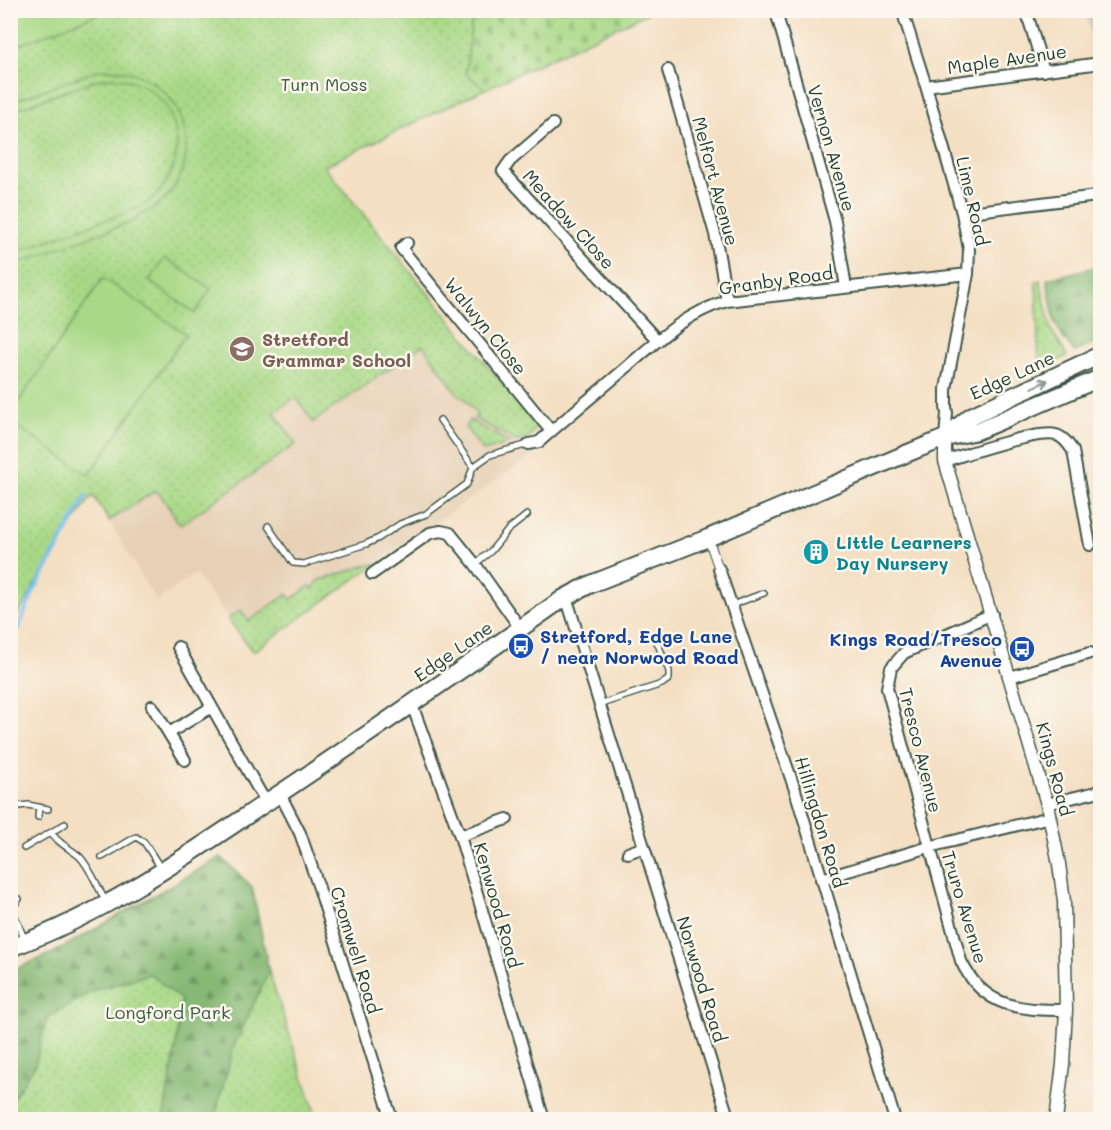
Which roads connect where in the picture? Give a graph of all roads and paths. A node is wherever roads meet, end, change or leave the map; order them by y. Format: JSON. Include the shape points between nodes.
{"nodes":[{"id":1,"x":902,"y":10,"type":"edge"},
{"id":2,"x":1026,"y":10,"type":"edge"},
{"id":3,"x":778,"y":19,"type":"dead end"},
{"id":4,"x":1093,"y":64,"type":"dead end"},
{"id":5,"x":668,"y":70,"type":"dead end"},
{"id":6,"x":1044,"y":70,"type":"junction"},
{"id":7,"x":926,"y":86,"type":"junction"},
{"id":8,"x":553,"y":124,"type":"dead end"},
{"id":9,"x":1097,"y":196,"type":"dead end"},
{"id":10,"x":962,"y":213,"type":"junction"},
{"id":11,"x":407,"y":243,"type":"dead end"},
{"id":12,"x":968,"y":274,"type":"junction"},
{"id":13,"x":846,"y":287,"type":"junction"},
{"id":14,"x":727,"y":301,"type":"junction"},
{"id":15,"x":658,"y":341,"type":"junction"},
{"id":16,"x":1101,"y":355,"type":"edge"},
{"id":17,"x":1101,"y":378,"type":"edge"},
{"id":18,"x":440,"y":420,"type":"dead end"},
{"id":19,"x":551,"y":431,"type":"junction"},
{"id":20,"x":945,"y":438,"type":"junction"},
{"id":21,"x":529,"y":444,"type":"joint"},
{"id":22,"x":945,"y":461,"type":"junction"},
{"id":23,"x":473,"y":467,"type":"junction"},
{"id":24,"x":527,"y":515,"type":"dead end"},
{"id":25,"x":268,"y":526,"type":"dead end"},
{"id":26,"x":708,"y":538,"type":"junction"},
{"id":27,"x":1090,"y":545,"type":"dead end"},
{"id":28,"x":475,"y":564,"type":"junction"},
{"id":29,"x":719,"y":569,"type":"joint"},
{"id":30,"x":372,"y":574,"type":"dead end"},
{"id":31,"x":764,"y":593,"type":"dead end"},
{"id":32,"x":564,"y":598,"type":"junction"},
{"id":33,"x":732,"y":605,"type":"junction"},
{"id":34,"x":992,"y":614,"type":"junction"},
{"id":35,"x":520,"y":628,"type":"junction"},
{"id":36,"x":657,"y":642,"type":"dead end"},
{"id":37,"x":178,"y":647,"type":"dead end"},
{"id":38,"x":1090,"y":653,"type":"dead end"},
{"id":39,"x":1010,"y":677,"type":"junction"},
{"id":40,"x":410,"y":704,"type":"junction"},
{"id":41,"x":601,"y":704,"type":"junction"},
{"id":42,"x":152,"y":706,"type":"dead end"},
{"id":43,"x":212,"y":707,"type":"junction"},
{"id":44,"x":169,"y":733,"type":"junction"},
{"id":45,"x":185,"y":760,"type":"dead end"},
{"id":46,"x":1101,"y":791,"type":"edge"},
{"id":47,"x":273,"y":798,"type":"junction"},
{"id":48,"x":1047,"y":804,"type":"junction"},
{"id":49,"x":10,"y":807,"type":"edge"},
{"id":50,"x":39,"y":807,"type":"junction"},
{"id":51,"x":48,"y":809,"type":"dead end"},
{"id":52,"x":38,"y":817,"type":"dead end"},
{"id":53,"x":1050,"y":817,"type":"junction"},
{"id":54,"x":507,"y":819,"type":"dead end"},
{"id":55,"x":65,"y":824,"type":"dead end"},
{"id":56,"x":51,"y":832,"type":"junction"},
{"id":57,"x":460,"y":836,"type":"junction"},
{"id":58,"x":644,"y":847,"type":"junction"},
{"id":59,"x":929,"y":847,"type":"junction"},
{"id":60,"x":24,"y":848,"type":"dead end"},
{"id":61,"x":628,"y":853,"type":"dead end"},
{"id":62,"x":102,"y":857,"type":"dead end"},
{"id":63,"x":163,"y":871,"type":"junction"},
{"id":64,"x":821,"y":879,"type":"junction"},
{"id":65,"x":19,"y":899,"type":"dead end"},
{"id":66,"x":107,"y":904,"type":"junction"},
{"id":67,"x":11,"y":909,"type":"edge"},
{"id":68,"x":18,"y":945,"type":"edge"},
{"id":69,"x":1066,"y":1010,"type":"junction"},
{"id":70,"x":392,"y":1119,"type":"edge"},
{"id":71,"x":544,"y":1119,"type":"edge"},
{"id":72,"x":729,"y":1119,"type":"edge"},
{"id":73,"x":895,"y":1119,"type":"edge"},
{"id":74,"x":1056,"y":1119,"type":"edge"}],
"edges":[{"from":1,"to":7,"type":"street","name":"Lime Road"},
{"from":2,"to":6,"type":"street"},
{"from":3,"to":13,"type":"street","name":"Vernon Avenue","via":[[835,220]]},
{"from":4,"to":6,"type":"street","name":"Maple Avenue"},
{"from":5,"to":14,"type":"street","name":"Melfort Avenue","via":[[715,234]]},
{"from":6,"to":7,"type":"street","name":"Maple Avenue"},
{"from":7,"to":10,"type":"street","name":"Lime Road"},
{"from":8,"to":15,"type":"street","name":"Meadow Close","via":[[503,171]]},
{"from":9,"to":10,"type":"street"},
{"from":10,"to":12,"type":"street","name":"Lime Road","via":[[969,249]]},
{"from":11,"to":19,"type":"street","name":"Walwyn Close","via":[[401,249]]},
{"from":12,"to":13,"type":"street","name":"Granby Road"},
{"from":12,"to":20,"type":"street","name":"Lime Road","via":[[948,372]]},
{"from":13,"to":14,"type":"street","name":"Granby Road"},
{"from":14,"to":15,"type":"street","name":"Granby Road","via":[[696,312]]},
{"from":15,"to":19,"type":"street","name":"Granby Road"},
{"from":20,"to":16,"type":"highway","name":"Edge Lane","one_way":true,"via":[[971,416]]},
{"from":17,"to":20,"type":"highway","name":"Edge Lane","via":[[977,431]]},
{"from":18,"to":23,"type":"lane"},
{"from":19,"to":21,"type":"street","name":"Granby Road","via":[[539,442]]},
{"from":20,"to":22,"type":"street","name":"Kings Road"},
{"from":20,"to":26,"type":"highway","name":"Edge Lane"},
{"from":21,"to":23,"type":"lane","via":[[490,455]]},
{"from":22,"to":27,"type":"street","via":[[1042,435],[1057,435],[1073,451]]},
{"from":22,"to":34,"type":"street","name":"Kings Road"},
{"from":23,"to":25,"type":"lane","via":[[467,484],[426,514],[366,544],[303,564],[293,563]]},
{"from":24,"to":28,"type":"lane"},
{"from":26,"to":29,"type":"street","name":"Hillingdon Road"},
{"from":26,"to":32,"type":"highway","name":"Edge Lane"},
{"from":28,"to":30,"type":"street","via":[[450,533],[441,531],[430,533]]},
{"from":28,"to":35,"type":"street"},
{"from":29,"to":33,"type":"street","name":"Hillingdon Road"},
{"from":31,"to":33,"type":"lane"},
{"from":32,"to":35,"type":"highway","name":"Edge Lane"},
{"from":32,"to":41,"type":"street","name":"Norwood Road"},
{"from":33,"to":64,"type":"street","name":"Hillingdon Road"},
{"from":34,"to":39,"type":"street","name":"Kings Road"},
{"from":34,"to":59,"type":"street","name":"Tresco Avenue","via":[[904,653],[888,678],[887,688]]},
{"from":35,"to":40,"type":"highway","name":"Edge Lane"},
{"from":36,"to":41,"type":"lane","via":[[669,679]]},
{"from":37,"to":43,"type":"street","name":"Cromwell Road"},
{"from":38,"to":39,"type":"street"},
{"from":39,"to":48,"type":"street","name":"Kings Road"},
{"from":40,"to":47,"type":"highway","name":"Edge Lane"},
{"from":40,"to":57,"type":"street","name":"Kenwood Road"},
{"from":41,"to":58,"type":"street","name":"Norwood Road"},
{"from":42,"to":44,"type":"street"},
{"from":43,"to":44,"type":"street"},
{"from":43,"to":47,"type":"street","name":"Cromwell Road"},
{"from":44,"to":45,"type":"street"},
{"from":46,"to":48,"type":"street"},
{"from":47,"to":63,"type":"highway","name":"Edge Lane"},
{"from":47,"to":70,"type":"street","name":"Cromwell Road","via":[[300,833]]},
{"from":48,"to":53,"type":"street","name":"Kings Road"},
{"from":49,"to":50,"type":"lane"},
{"from":50,"to":51,"type":"lane"},
{"from":50,"to":52,"type":"lane"},
{"from":53,"to":59,"type":"street"},
{"from":53,"to":69,"type":"street","name":"Kings Road","via":[[1064,901]]},
{"from":54,"to":57,"type":"street"},
{"from":55,"to":56,"type":"lane"},
{"from":56,"to":60,"type":"lane"},
{"from":56,"to":66,"type":"lane","via":[[85,863]]},
{"from":57,"to":71,"type":"street","name":"Kenwood Road"},
{"from":58,"to":61,"type":"street"},
{"from":58,"to":72,"type":"street","name":"Norwood Road"},
{"from":59,"to":64,"type":"street"},
{"from":59,"to":69,"type":"street","name":"Truro Avenue","via":[[961,961],[975,984],[999,1002],[1015,1007]]},
{"from":62,"to":63,"type":"lane","via":[[136,837],[144,842]]},
{"from":63,"to":66,"type":"highway","name":"Edge Lane"},
{"from":64,"to":73,"type":"street","name":"Hillingdon Road"},
{"from":65,"to":67,"type":"lane"},
{"from":66,"to":68,"type":"highway","name":"Edge Lane"},
{"from":67,"to":68,"type":"lane"},
{"from":69,"to":74,"type":"street","name":"Kings Road"}]}
